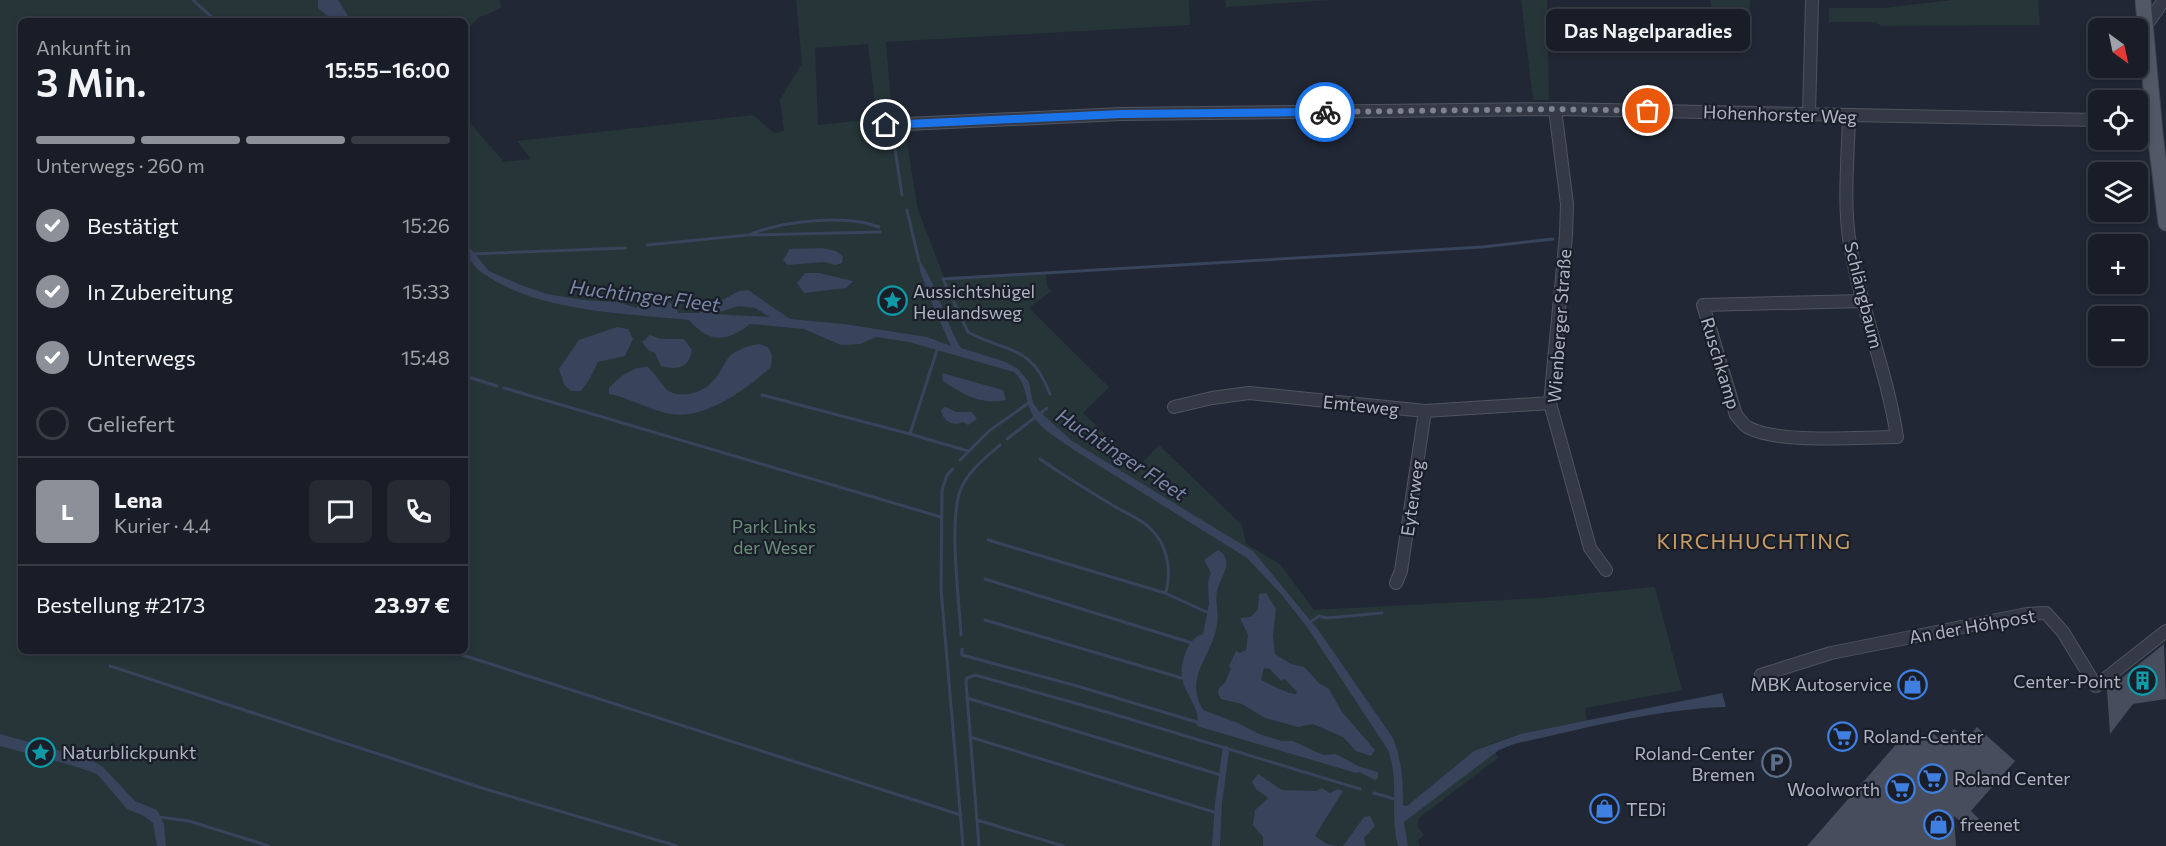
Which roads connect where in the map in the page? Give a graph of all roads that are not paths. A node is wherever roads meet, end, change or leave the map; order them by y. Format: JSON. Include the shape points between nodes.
{"nodes":[{"id":1,"x":1812,"y":0,"type":"edge"},
{"id":2,"x":2143,"y":0,"type":"edge"},
{"id":3,"x":2164,"y":0,"type":"edge"},
{"id":4,"x":2144,"y":18,"type":"edge"},
{"id":5,"x":2148,"y":23,"type":"edge"},
{"id":6,"x":2148,"y":59,"type":"edge"},
{"id":7,"x":1555,"y":109,"type":"junction"},
{"id":8,"x":1809,"y":114,"type":"junction"},
{"id":9,"x":1849,"y":116,"type":"junction"},
{"id":10,"x":2088,"y":120,"type":"edge"},
{"id":11,"x":2148,"y":122,"type":"edge"},
{"id":12,"x":2154,"y":122,"type":"junction"},
{"id":13,"x":886,"y":125,"type":"dead end"},
{"id":14,"x":2163,"y":162,"type":"edge"},
{"id":15,"x":2166,"y":223,"type":"edge"},
{"id":16,"x":1863,"y":301,"type":"junction"},
{"id":17,"x":1550,"y":403,"type":"junction"},
{"id":18,"x":1174,"y":407,"type":"dead end"},
{"id":19,"x":1425,"y":411,"type":"junction"},
{"id":20,"x":1897,"y":437,"type":"joint"},
{"id":21,"x":1606,"y":570,"type":"dead end"},
{"id":22,"x":1396,"y":583,"type":"dead end"},
{"id":23,"x":2166,"y":631,"type":"edge"},
{"id":24,"x":1761,"y":675,"type":"dead end"}],
"edges":[{"from":1,"to":8,"type":"street"},
{"from":2,"to":4,"type":"main road"},
{"from":3,"to":5,"type":"street"},
{"from":6,"to":12,"type":"main road"},
{"from":7,"to":8,"type":"street","name":"Hohenhorster Weg"},
{"from":7,"to":13,"type":"street","name":"Hohenhorster Weg","via":[[1121,114]]},
{"from":7,"to":17,"type":"street","name":"Wienberger Straße","via":[[1567,204]]},
{"from":8,"to":9,"type":"street","name":"Hohenhorster Weg"},
{"from":9,"to":10,"type":"street","name":"Hohenhorster Weg"},
{"from":9,"to":16,"type":"street","name":"Schlängbaum","via":[[1847,210]]},
{"from":11,"to":12,"type":"street"},
{"from":12,"to":14,"type":"main road"},
{"from":14,"to":15,"type":"main road"},
{"from":16,"to":20,"type":"street","name":"Schlängbaum","via":[[1886,379]]},
{"from":16,"to":20,"type":"street","name":"Ruschkamp","via":[[1703,305],[1737,415],[1747,427],[1788,436]]},
{"from":17,"to":19,"type":"street","name":"Emteweg"},
{"from":17,"to":21,"type":"street","name":"Wienberger Straße","via":[[1590,548]]},
{"from":18,"to":19,"type":"street","name":"Emteweg","via":[[1249,393]]},
{"from":19,"to":22,"type":"street","name":"Eyterweg"},
{"from":23,"to":24,"type":"street","name":"An der Höhpost","via":[[2096,686],[2063,632],[2046,613],[1831,653]]}]}
